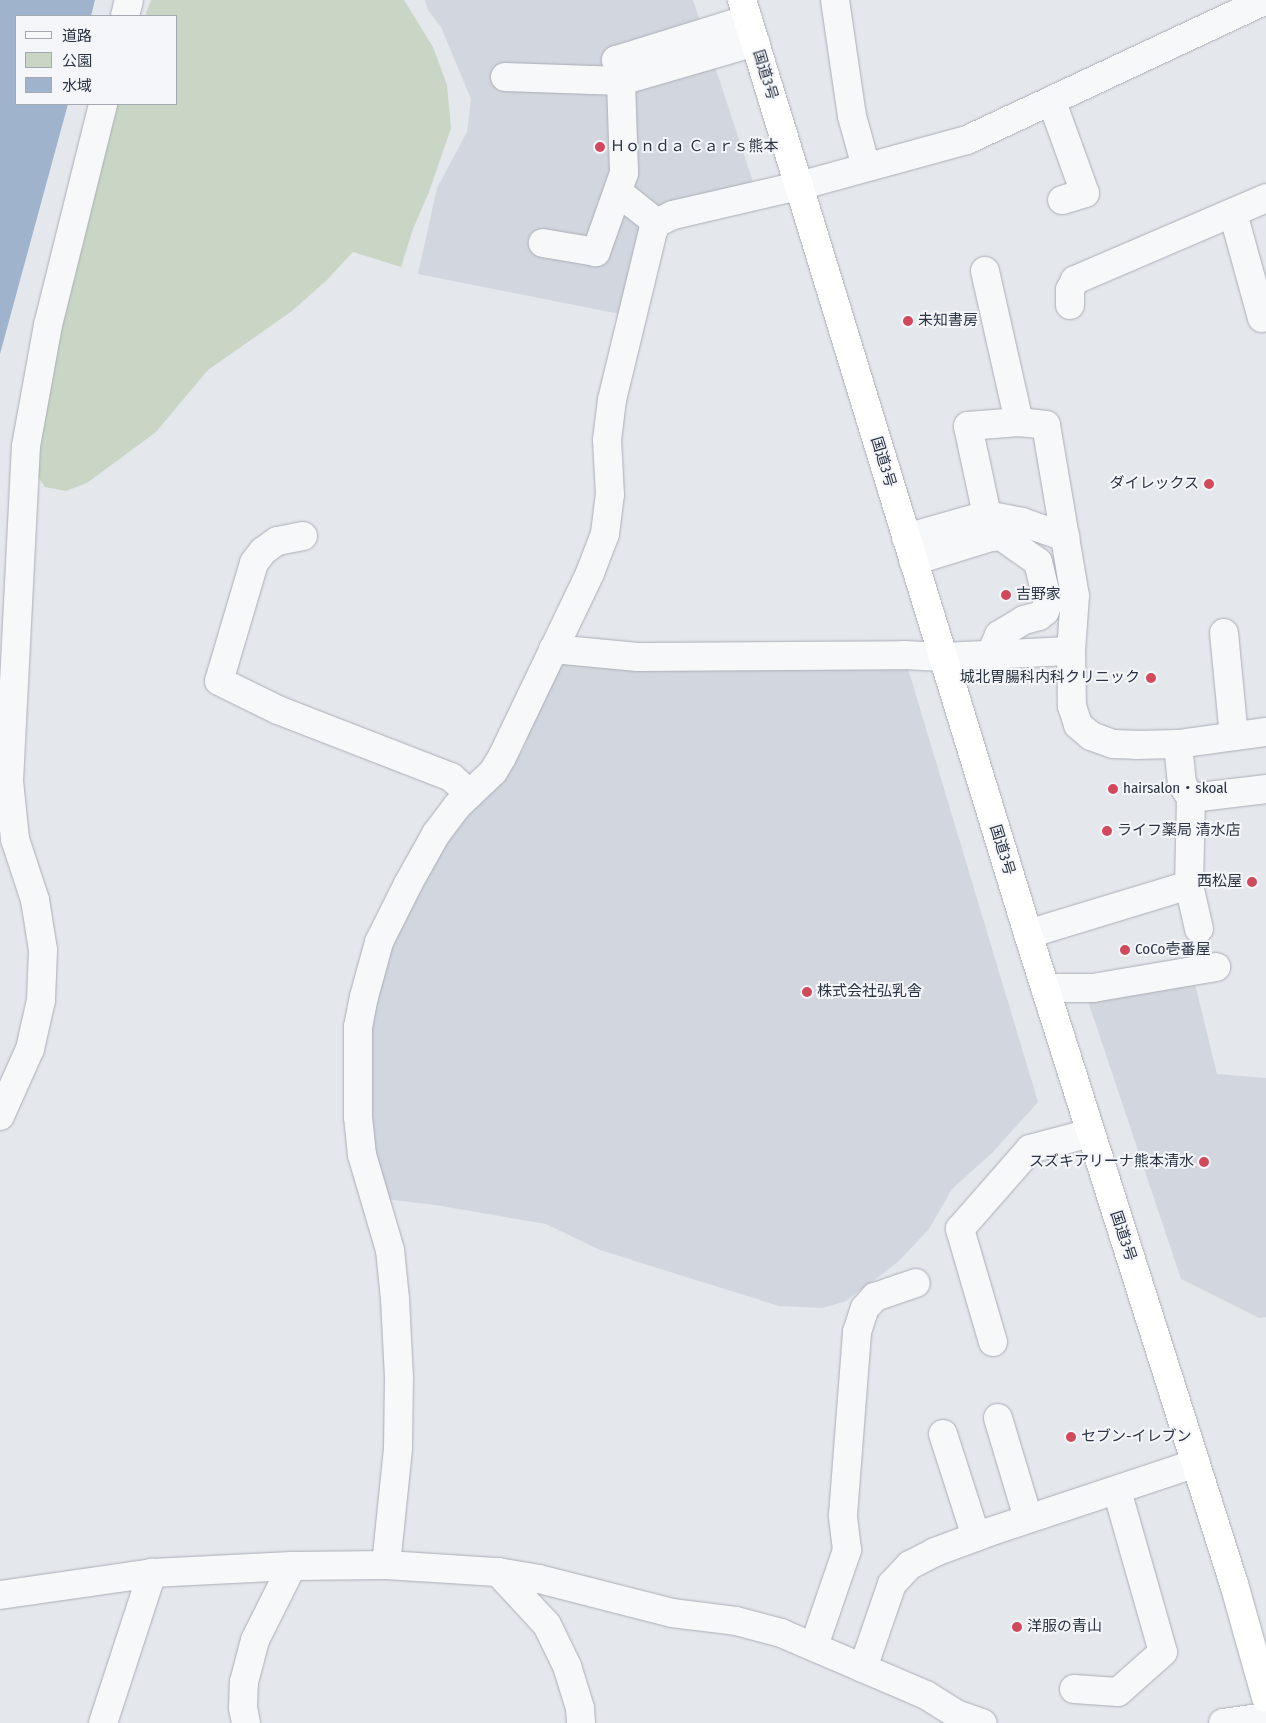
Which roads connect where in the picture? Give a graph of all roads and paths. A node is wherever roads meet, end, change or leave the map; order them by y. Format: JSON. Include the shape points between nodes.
{"nodes":[{"id":1,"x":129,"y":0,"type":"edge"},
{"id":2,"x":835,"y":0,"type":"edge"},
{"id":3,"x":1266,"y":0,"type":"edge"},
{"id":4,"x":125,"y":15,"type":"edge"},
{"id":5,"x":749,"y":20,"type":"edge"},
{"id":6,"x":505,"y":77,"type":"dead end"},
{"id":7,"x":621,"y":81,"type":"junction"},
{"id":8,"x":1052,"y":102,"type":"junction"},
{"id":9,"x":103,"y":105,"type":"edge"},
{"id":10,"x":866,"y":166,"type":"junction"},
{"id":11,"x":799,"y":186,"type":"junction"},
{"id":12,"x":618,"y":192,"type":"junction"},
{"id":13,"x":1266,"y":198,"type":"edge"},
{"id":14,"x":1062,"y":200,"type":"dead end"},
{"id":15,"x":1233,"y":213,"type":"junction"},
{"id":16,"x":657,"y":223,"type":"junction"},
{"id":17,"x":543,"y":243,"type":"dead end"},
{"id":18,"x":985,"y":271,"type":"dead end"},
{"id":19,"x":1070,"y":305,"type":"dead end"},
{"id":20,"x":1262,"y":318,"type":"dead end"},
{"id":21,"x":1019,"y":422,"type":"junction"},
{"id":22,"x":987,"y":515,"type":"junction"},
{"id":23,"x":303,"y":536,"type":"dead end"},
{"id":24,"x":1065,"y":537,"type":"junction"},
{"id":25,"x":910,"y":549,"type":"junction"},
{"id":26,"x":1224,"y":633,"type":"dead end"},
{"id":27,"x":553,"y":649,"type":"junction"},
{"id":28,"x":1071,"y":651,"type":"junction"},
{"id":29,"x":990,"y":656,"type":"junction"},
{"id":30,"x":942,"y":657,"type":"junction"},
{"id":31,"x":1266,"y":732,"type":"edge"},
{"id":32,"x":1234,"y":736,"type":"junction"},
{"id":33,"x":1178,"y":744,"type":"junction"},
{"id":34,"x":1266,"y":789,"type":"edge"},
{"id":35,"x":470,"y":794,"type":"junction"},
{"id":36,"x":1191,"y":798,"type":"junction"},
{"id":37,"x":1189,"y":885,"type":"junction"},
{"id":38,"x":1199,"y":929,"type":"dead end"},
{"id":39,"x":1028,"y":934,"type":"junction"},
{"id":40,"x":1216,"y":967,"type":"dead end"},
{"id":41,"x":1045,"y":988,"type":"junction"},
{"id":42,"x":0,"y":1116,"type":"edge"},
{"id":43,"x":1090,"y":1133,"type":"junction"},
{"id":44,"x":916,"y":1284,"type":"dead end"},
{"id":45,"x":992,"y":1342,"type":"dead end"},
{"id":46,"x":998,"y":1418,"type":"dead end"},
{"id":47,"x":943,"y":1434,"type":"dead end"},
{"id":48,"x":1196,"y":1463,"type":"junction"},
{"id":49,"x":1117,"y":1490,"type":"junction"},
{"id":50,"x":1028,"y":1518,"type":"junction"},
{"id":51,"x":976,"y":1536,"type":"junction"},
{"id":52,"x":386,"y":1565,"type":"junction"},
{"id":53,"x":292,"y":1566,"type":"junction"},
{"id":54,"x":498,"y":1572,"type":"junction"},
{"id":55,"x":152,"y":1573,"type":"junction"},
{"id":56,"x":0,"y":1595,"type":"edge"},
{"id":57,"x":814,"y":1646,"type":"junction"},
{"id":58,"x":863,"y":1668,"type":"junction"},
{"id":59,"x":1074,"y":1689,"type":"dead end"},
{"id":60,"x":1266,"y":1698,"type":"edge"},
{"id":61,"x":1266,"y":1716,"type":"edge"},
{"id":62,"x":103,"y":1723,"type":"edge"},
{"id":63,"x":246,"y":1723,"type":"edge"},
{"id":64,"x":582,"y":1723,"type":"edge"},
{"id":65,"x":980,"y":1723,"type":"edge"},
{"id":66,"x":1223,"y":1723,"type":"edge"}],
"edges":[{"from":1,"to":4,"type":"street"},
{"from":2,"to":10,"type":"street","via":[[852,116]]},
{"from":3,"to":8,"type":"street"},
{"from":5,"to":7,"type":"street"},
{"from":5,"to":11,"type":"highway","name":"国道3号"},
{"from":6,"to":7,"type":"street"},
{"from":7,"to":12,"type":"street","via":[[624,173]]},
{"from":8,"to":10,"type":"street","via":[[967,140]]},
{"from":8,"to":14,"type":"street","via":[[1084,193]]},
{"from":9,"to":42,"type":"street","via":[[48,325],[26,446],[10,781],[15,839],[35,900],[43,950],[41,1000],[30,1049]]},
{"from":10,"to":11,"type":"street"},
{"from":11,"to":16,"type":"street","via":[[673,215]]},
{"from":11,"to":25,"type":"highway","name":"国道3号"},
{"from":12,"to":16,"type":"street"},
{"from":12,"to":17,"type":"street","via":[[596,252]]},
{"from":13,"to":15,"type":"street"},
{"from":15,"to":19,"type":"street","via":[[1075,280],[1070,290]]},
{"from":15,"to":20,"type":"street"},
{"from":16,"to":27,"type":"street","via":[[612,400],[607,440],[610,496],[606,534]]},
{"from":18,"to":21,"type":"street"},
{"from":21,"to":22,"type":"street","via":[[968,426]]},
{"from":21,"to":24,"type":"street","via":[[1046,425]]},
{"from":22,"to":24,"type":"street","via":[[1022,522]]},
{"from":22,"to":25,"type":"street"},
{"from":23,"to":35,"type":"street","via":[[277,541],[263,551],[254,564],[220,681],[278,710],[451,777]]},
{"from":24,"to":28,"type":"street","via":[[1075,596]]},
{"from":25,"to":29,"type":"street","via":[[1001,536],[1038,562],[1048,603],[1045,611],[999,635]]},
{"from":25,"to":30,"type":"highway","name":"国道3号"},
{"from":26,"to":32,"type":"street"},
{"from":27,"to":30,"type":"street","via":[[638,657],[904,654]]},
{"from":27,"to":35,"type":"street","via":[[494,772]]},
{"from":28,"to":29,"type":"street"},
{"from":28,"to":33,"type":"street","via":[[1072,706],[1078,725],[1091,736],[1113,744]]},
{"from":29,"to":30,"type":"street"},
{"from":30,"to":39,"type":"highway","name":"国道3号"},
{"from":31,"to":32,"type":"street"},
{"from":32,"to":33,"type":"street"},
{"from":33,"to":36,"type":"street","via":[[1182,784]]},
{"from":34,"to":36,"type":"street"},
{"from":35,"to":52,"type":"street","via":[[436,834],[379,942],[358,1027],[356,1090],[362,1155],[390,1250],[396,1299],[398,1448]]},
{"from":36,"to":37,"type":"street"},
{"from":37,"to":38,"type":"street"},
{"from":37,"to":39,"type":"street"},
{"from":39,"to":41,"type":"highway","name":"国道3号"},
{"from":40,"to":41,"type":"street","via":[[1092,988]]},
{"from":41,"to":43,"type":"highway","name":"国道3号"},
{"from":43,"to":45,"type":"street","via":[[1030,1149],[960,1229]]},
{"from":43,"to":48,"type":"highway","name":"国道3号"},
{"from":44,"to":57,"type":"street","via":[[875,1297],[865,1308],[856,1332],[844,1515],[847,1550]]},
{"from":46,"to":50,"type":"street"},
{"from":47,"to":51,"type":"street"},
{"from":48,"to":49,"type":"street"},
{"from":48,"to":60,"type":"highway","name":"国道3号"},
{"from":49,"to":50,"type":"street"},
{"from":49,"to":59,"type":"street","via":[[1163,1652],[1118,1692]]},
{"from":50,"to":51,"type":"street"},
{"from":51,"to":58,"type":"street","via":[[910,1565],[892,1584]]},
{"from":52,"to":53,"type":"street"},
{"from":52,"to":54,"type":"street"},
{"from":53,"to":55,"type":"street"},
{"from":53,"to":63,"type":"street","via":[[255,1640],[244,1682]]},
{"from":54,"to":57,"type":"street","via":[[540,1579],[672,1613],[736,1621]]},
{"from":54,"to":64,"type":"street","via":[[547,1625],[567,1666]]},
{"from":55,"to":56,"type":"street"},
{"from":55,"to":62,"type":"street"},
{"from":57,"to":58,"type":"street"},
{"from":58,"to":65,"type":"street"},
{"from":61,"to":66,"type":"street"}]}
